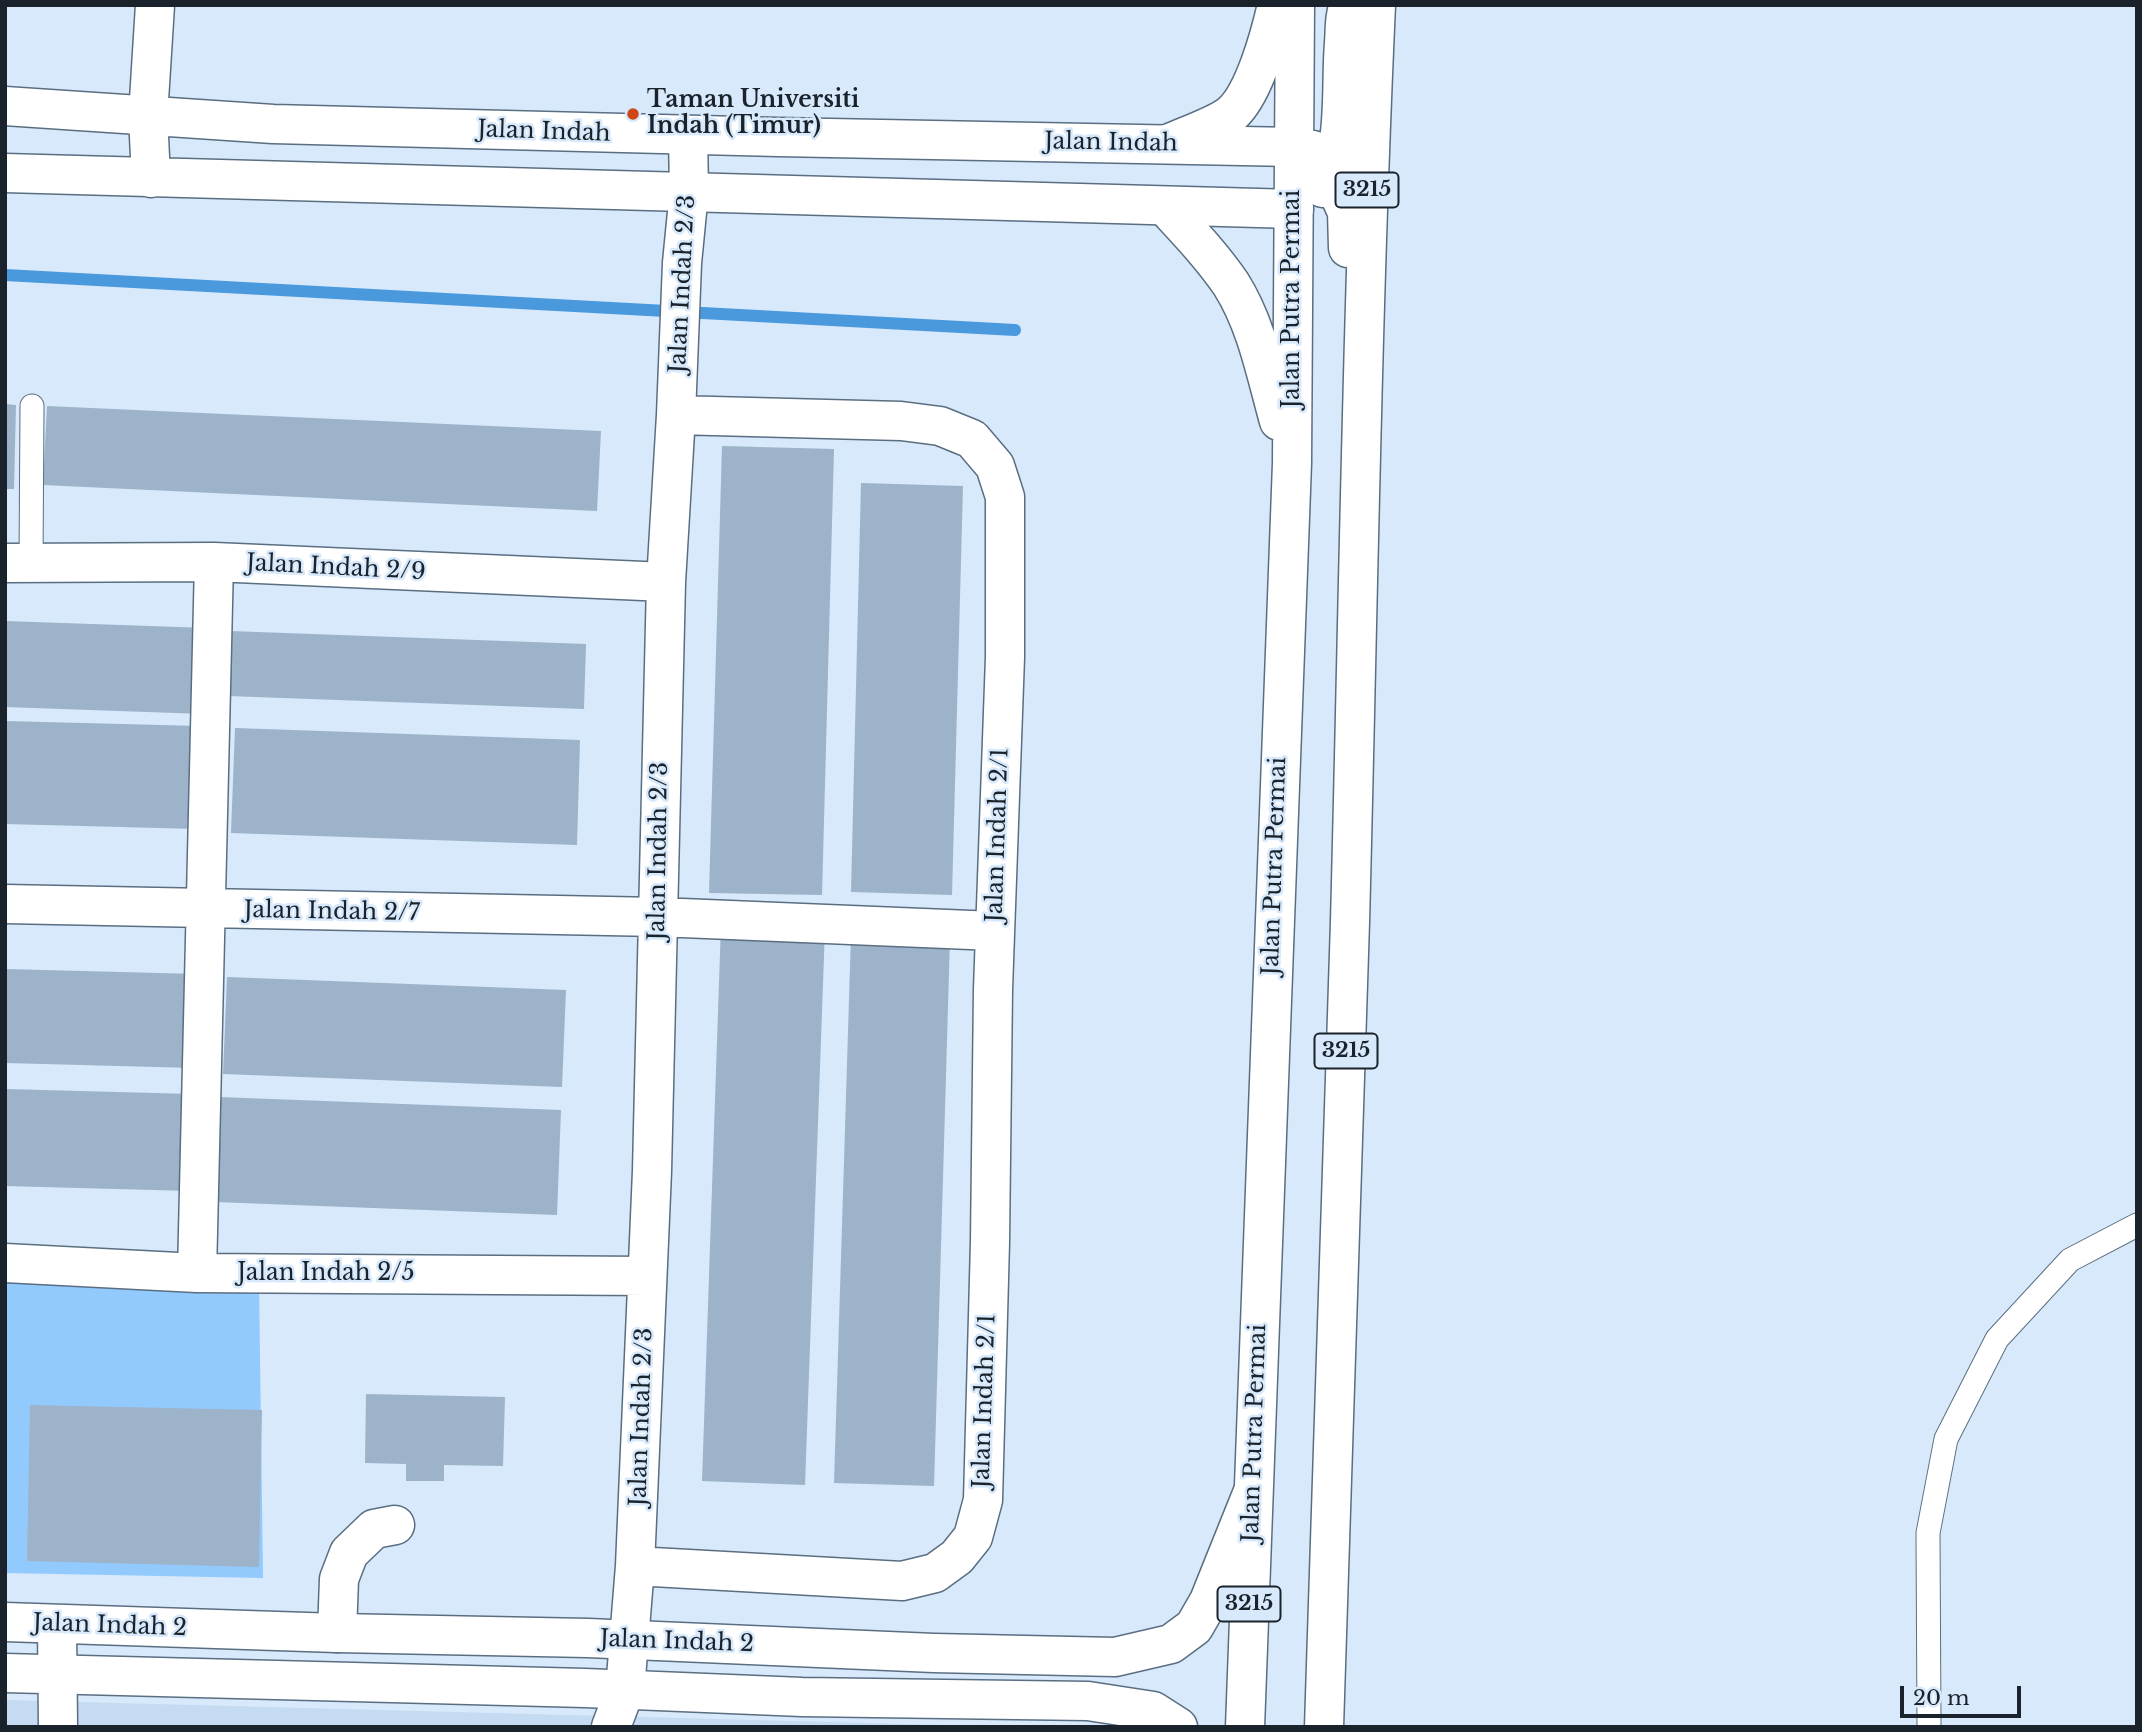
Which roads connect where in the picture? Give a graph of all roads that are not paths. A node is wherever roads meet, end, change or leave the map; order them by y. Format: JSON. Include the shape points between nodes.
{"nodes":[{"id":1,"x":155,"y":5,"type":"edge"},
{"id":2,"x":1277,"y":5,"type":"edge"},
{"id":3,"x":1295,"y":5,"type":"edge"},
{"id":4,"x":1349,"y":5,"type":"edge"},
{"id":5,"x":1376,"y":5,"type":"edge"},
{"id":6,"x":5,"y":107,"type":"edge"},
{"id":7,"x":148,"y":116,"type":"junction"},
{"id":8,"x":688,"y":135,"type":"junction"},
{"id":9,"x":1170,"y":144,"type":"junction"},
{"id":10,"x":1294,"y":147,"type":"junction"},
{"id":11,"x":5,"y":173,"type":"edge"},
{"id":12,"x":1330,"y":176,"type":"junction"},
{"id":13,"x":151,"y":178,"type":"junction"},
{"id":14,"x":689,"y":192,"type":"junction"},
{"id":15,"x":1165,"y":206,"type":"junction"},
{"id":16,"x":1294,"y":209,"type":"junction"},
{"id":17,"x":1362,"y":374,"type":"junction"},
{"id":18,"x":32,"y":406,"type":"dead end"},
{"id":19,"x":676,"y":415,"type":"junction"},
{"id":20,"x":1292,"y":463,"type":"junction"},
{"id":21,"x":214,"y":562,"type":"junction"},
{"id":22,"x":18,"y":563,"type":"edge"},
{"id":23,"x":666,"y":582,"type":"junction"},
{"id":24,"x":5,"y":904,"type":"edge"},
{"id":25,"x":206,"y":910,"type":"junction"},
{"id":26,"x":658,"y":917,"type":"junction"},
{"id":27,"x":995,"y":931,"type":"junction"},
{"id":28,"x":2137,"y":1225,"type":"edge"},
{"id":29,"x":5,"y":1263,"type":"edge"},
{"id":30,"x":197,"y":1273,"type":"junction"},
{"id":31,"x":648,"y":1276,"type":"junction"},
{"id":32,"x":1253,"y":1491,"type":"junction"},
{"id":33,"x":395,"y":1525,"type":"dead end"},
{"id":34,"x":635,"y":1566,"type":"junction"},
{"id":35,"x":5,"y":1622,"type":"edge"},
{"id":36,"x":57,"y":1625,"type":"junction"},
{"id":37,"x":337,"y":1633,"type":"junction"},
{"id":38,"x":629,"y":1639,"type":"junction"},
{"id":39,"x":5,"y":1673,"type":"edge"},
{"id":40,"x":57,"y":1675,"type":"junction"},
{"id":41,"x":625,"y":1690,"type":"junction"},
{"id":42,"x":58,"y":1727,"type":"edge"},
{"id":43,"x":611,"y":1727,"type":"edge"},
{"id":44,"x":1178,"y":1727,"type":"edge"},
{"id":45,"x":1245,"y":1727,"type":"edge"},
{"id":46,"x":1324,"y":1727,"type":"edge"},
{"id":47,"x":1929,"y":1727,"type":"edge"}],
"edges":[{"from":1,"to":7,"type":"street"},
{"from":2,"to":9,"type":"street","via":[[1267,46],[1249,89],[1231,115]]},
{"from":3,"to":10,"type":"street","name":"Jalan Putra Permai","number":"3215"},
{"from":4,"to":12,"type":"street","via":[[1340,134]]},
{"from":5,"to":17,"type":"street","number":"3215"},
{"from":6,"to":7,"type":"street","name":"Jalan Indah"},
{"from":7,"to":8,"type":"street","name":"Jalan Indah","via":[[287,125]]},
{"from":7,"to":13,"type":"street"},
{"from":8,"to":9,"type":"street","name":"Jalan Indah"},
{"from":8,"to":14,"type":"street","name":"Jalan Indah 2/3"},
{"from":9,"to":10,"type":"street","name":"Jalan Indah"},
{"from":10,"to":12,"type":"street","via":[[1313,150]]},
{"from":10,"to":16,"type":"street","name":"Jalan Putra Permai","number":"3215"},
{"from":11,"to":13,"type":"street"},
{"from":12,"to":16,"type":"street","via":[[1321,192]]},
{"from":12,"to":17,"type":"street","via":[[1347,212],[1345,345]]},
{"from":13,"to":14,"type":"street"},
{"from":14,"to":15,"type":"street"},
{"from":14,"to":19,"type":"street","name":"Jalan Indah 2/3"},
{"from":15,"to":16,"type":"street"},
{"from":15,"to":20,"type":"street","via":[[1232,286],[1253,331]]},
{"from":16,"to":20,"type":"street","name":"Jalan Putra Permai","number":"3215"},
{"from":17,"to":46,"type":"street","number":"3215"},
{"from":18,"to":22,"type":"lane"},
{"from":19,"to":23,"type":"street","name":"Jalan Indah 2/3"},
{"from":19,"to":27,"type":"street","name":"Jalan Indah 2/1","via":[[940,426],[972,439],[995,466],[1005,497],[1005,657]]},
{"from":20,"to":32,"type":"street","name":"Jalan Putra Permai","number":"3215"},
{"from":21,"to":22,"type":"street","name":"Jalan Indah 2/9"},
{"from":21,"to":23,"type":"street","name":"Jalan Indah 2/9"},
{"from":21,"to":25,"type":"street"},
{"from":23,"to":26,"type":"street","name":"Jalan Indah 2/3"},
{"from":24,"to":25,"type":"street","name":"Jalan Indah 2/7"},
{"from":25,"to":26,"type":"street","name":"Jalan Indah 2/7"},
{"from":25,"to":30,"type":"street"},
{"from":26,"to":27,"type":"street","name":"Jalan Indah 2/7"},
{"from":26,"to":31,"type":"street","name":"Jalan Indah 2/3"},
{"from":27,"to":34,"type":"street","name":"Jalan Indah 2/1","via":[[983,1500],[973,1537],[957,1557],[935,1573],[902,1581]]},
{"from":28,"to":47,"type":"lane","via":[[2070,1260],[1997,1339],[1946,1439],[1928,1533]]},
{"from":29,"to":30,"type":"street","name":"Jalan Indah 2/5"},
{"from":30,"to":31,"type":"street","name":"Jalan Indah 2/5"},
{"from":31,"to":34,"type":"street","name":"Jalan Indah 2/3"},
{"from":32,"to":38,"type":"street","name":"Jalan Indah 2","via":[[1209,1601],[1194,1627],[1171,1644],[1115,1657]]},
{"from":32,"to":45,"type":"street","name":"Jalan Putra Permai","number":"3215"},
{"from":33,"to":37,"type":"street","via":[[374,1529],[349,1553],[339,1579]]},
{"from":34,"to":38,"type":"street","name":"Jalan Indah 2/3"},
{"from":35,"to":36,"type":"street","name":"Jalan Indah 2"},
{"from":36,"to":37,"type":"street","name":"Jalan Indah 2"},
{"from":36,"to":40,"type":"street"},
{"from":37,"to":38,"type":"street","name":"Jalan Indah 2"},
{"from":38,"to":41,"type":"street","name":"Jalan Indah 2/3"},
{"from":39,"to":40,"type":"street"},
{"from":40,"to":41,"type":"street"},
{"from":40,"to":42,"type":"street"},
{"from":41,"to":43,"type":"street","name":"Jalan Indah 2/3"},
{"from":41,"to":44,"type":"street","via":[[1088,1701],[1153,1711]]}]}
